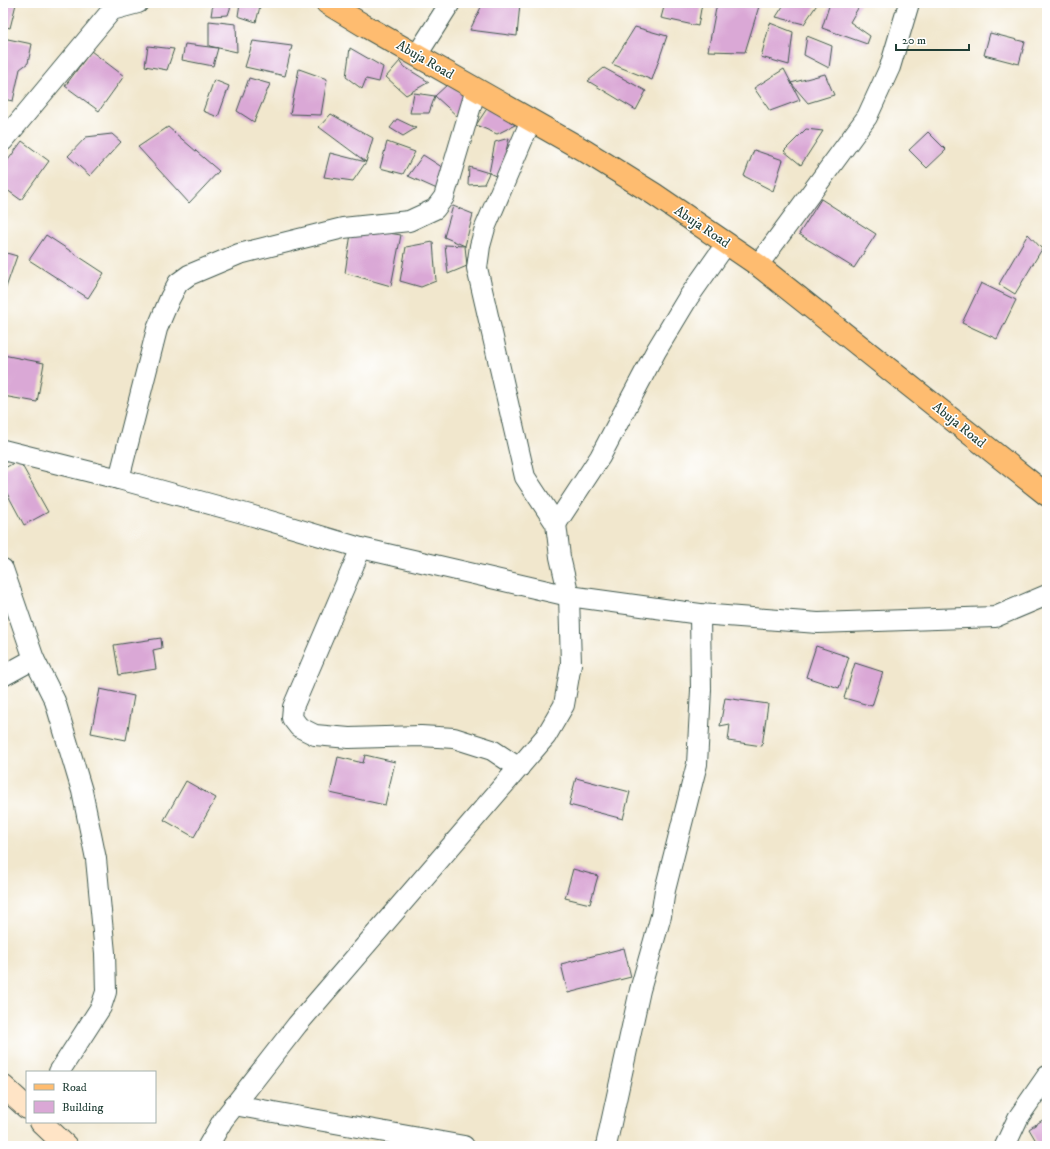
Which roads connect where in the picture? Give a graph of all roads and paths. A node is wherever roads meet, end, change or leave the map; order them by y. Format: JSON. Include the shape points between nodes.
{"nodes":[{"id":1,"x":138,"y":3,"type":"edge"},
{"id":2,"x":327,"y":3,"type":"edge"},
{"id":3,"x":450,"y":3,"type":"edge"},
{"id":4,"x":909,"y":3,"type":"edge"},
{"id":5,"x":112,"y":7,"type":"edge"},
{"id":6,"x":417,"y":55,"type":"junction"},
{"id":7,"x":476,"y":89,"type":"junction"},
{"id":8,"x":531,"y":120,"type":"junction"},
{"id":9,"x":3,"y":141,"type":"edge"},
{"id":10,"x":726,"y":244,"type":"junction"},
{"id":11,"x":758,"y":265,"type":"junction"},
{"id":12,"x":3,"y":450,"type":"edge"},
{"id":13,"x":119,"y":479,"type":"junction"},
{"id":14,"x":1047,"y":495,"type":"edge"},
{"id":15,"x":556,"y":524,"type":"junction"},
{"id":16,"x":361,"y":548,"type":"junction"},
{"id":17,"x":3,"y":569,"type":"edge"},
{"id":18,"x":1047,"y":595,"type":"edge"},
{"id":19,"x":569,"y":596,"type":"junction"},
{"id":20,"x":700,"y":614,"type":"junction"},
{"id":21,"x":34,"y":659,"type":"junction"},
{"id":22,"x":3,"y":676,"type":"edge"},
{"id":23,"x":519,"y":768,"type":"junction"},
{"id":24,"x":60,"y":1071,"type":"edge"},
{"id":25,"x":1047,"y":1076,"type":"edge"},
{"id":26,"x":3,"y":1086,"type":"edge"},
{"id":27,"x":234,"y":1105,"type":"junction"},
{"id":28,"x":26,"y":1107,"type":"edge"},
{"id":29,"x":42,"y":1123,"type":"edge"},
{"id":30,"x":66,"y":1146,"type":"edge"},
{"id":31,"x":208,"y":1146,"type":"edge"},
{"id":32,"x":464,"y":1146,"type":"edge"},
{"id":33,"x":606,"y":1146,"type":"edge"},
{"id":34,"x":1005,"y":1146,"type":"edge"}],
"edges":[{"from":1,"to":5,"type":"street"},
{"from":2,"to":6,"type":"main road","name":"Abuja Road"},
{"from":3,"to":6,"type":"street"},
{"from":4,"to":11,"type":"street","via":[[890,67],[867,117]]},
{"from":5,"to":9,"type":"street"},
{"from":6,"to":7,"type":"main road","name":"Abuja Road"},
{"from":7,"to":8,"type":"main road","name":"Abuja Road"},
{"from":7,"to":13,"type":"street","via":[[444,197],[435,209],[409,221],[343,228],[239,254],[189,275],[178,283],[157,329]]},
{"from":8,"to":10,"type":"main road","name":"Abuja Road","via":[[648,190]]},
{"from":8,"to":15,"type":"street","via":[[485,228],[477,268],[525,477]]},
{"from":10,"to":11,"type":"main road","name":"Abuja Road"},
{"from":10,"to":15,"type":"street","via":[[688,298],[656,351],[600,457]]},
{"from":11,"to":14,"type":"main road","name":"Abuja Road"},
{"from":12,"to":13,"type":"street"},
{"from":13,"to":16,"type":"street"},
{"from":15,"to":19,"type":"street"},
{"from":16,"to":19,"type":"street"},
{"from":16,"to":23,"type":"street","via":[[293,707],[292,718],[300,727],[316,735],[349,738],[454,738],[492,750]]},
{"from":17,"to":21,"type":"street"},
{"from":18,"to":20,"type":"street","via":[[995,617],[818,623]]},
{"from":19,"to":20,"type":"street"},
{"from":19,"to":23,"type":"street","via":[[571,664],[564,705],[546,736]]},
{"from":20,"to":33,"type":"street","via":[[697,764],[640,990]]},
{"from":21,"to":22,"type":"street"},
{"from":21,"to":24,"type":"street","via":[[55,700],[82,791],[96,859],[105,954],[106,992],[102,1007]]},
{"from":23,"to":27,"type":"street","via":[[298,1025]]},
{"from":25,"to":34,"type":"street","via":[[1018,1118]]},
{"from":26,"to":28,"type":"main road"},
{"from":27,"to":31,"type":"street"},
{"from":27,"to":32,"type":"street"},
{"from":29,"to":30,"type":"main road"}]}
